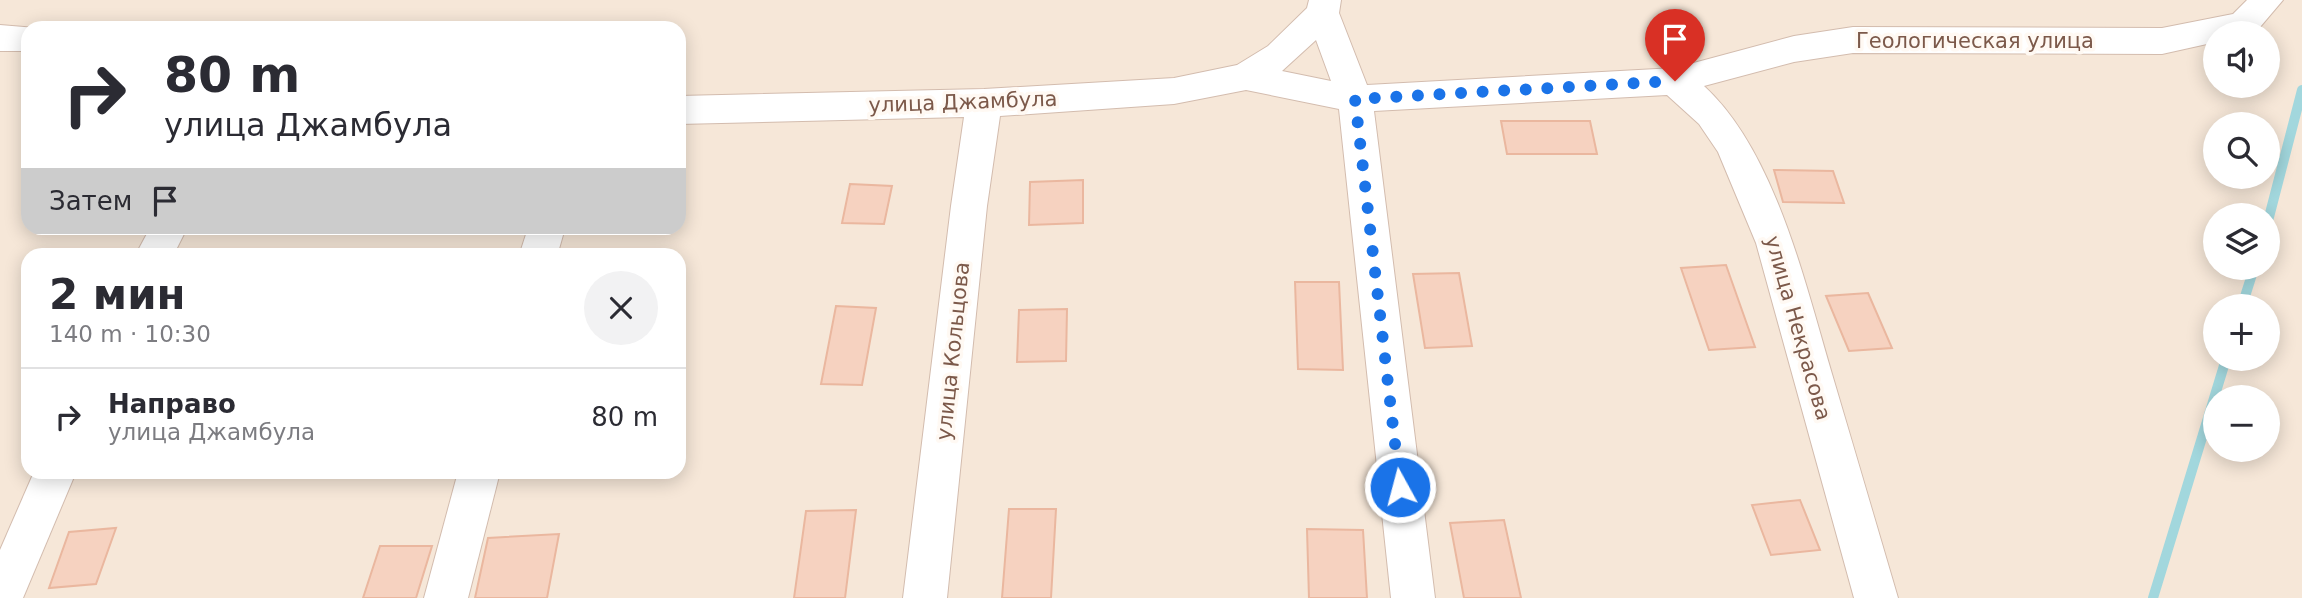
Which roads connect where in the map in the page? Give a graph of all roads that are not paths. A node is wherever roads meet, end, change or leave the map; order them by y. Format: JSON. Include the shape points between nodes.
{"nodes":[{"id":1,"x":2267,"y":0,"type":"edge"},
{"id":2,"x":1324,"y":6,"type":"edge"},
{"id":3,"x":0,"y":37,"type":"edge"},
{"id":4,"x":21,"y":38,"type":"edge"},
{"id":5,"x":1246,"y":77,"type":"junction"},
{"id":6,"x":1675,"y":81,"type":"junction"},
{"id":7,"x":1355,"y":99,"type":"junction"},
{"id":8,"x":984,"y":103,"type":"junction"},
{"id":9,"x":686,"y":110,"type":"edge"},
{"id":10,"x":52,"y":479,"type":"edge"},
{"id":11,"x":477,"y":479,"type":"edge"},
{"id":12,"x":1,"y":598,"type":"edge"},
{"id":13,"x":446,"y":598,"type":"edge"},
{"id":14,"x":925,"y":598,"type":"edge"},
{"id":15,"x":1413,"y":598,"type":"edge"},
{"id":16,"x":1875,"y":598,"type":"edge"}],
"edges":[{"from":1,"to":6,"type":"street","name":"Геологическая улица","via":[[2244,24],[2162,41],[1853,40],[1794,49]]},
{"from":2,"to":5,"type":"street","name":"улица Джамбула","via":[[1280,55]]},
{"from":2,"to":7,"type":"street"},
{"from":3,"to":4,"type":"street"},
{"from":5,"to":7,"type":"street","name":"улица Джамбула"},
{"from":5,"to":8,"type":"street","name":"улица Джамбула","via":[[1174,91]]},
{"from":6,"to":7,"type":"street","name":"улица Джамбула"},
{"from":6,"to":16,"type":"street","name":"улица Некрасова","via":[[1711,114],[1733,146],[1775,243]]},
{"from":7,"to":15,"type":"street"},
{"from":8,"to":9,"type":"street","name":"улица Джамбула"},
{"from":8,"to":14,"type":"street","name":"улица Кольцова"},
{"from":10,"to":12,"type":"street"},
{"from":11,"to":13,"type":"street"}]}
